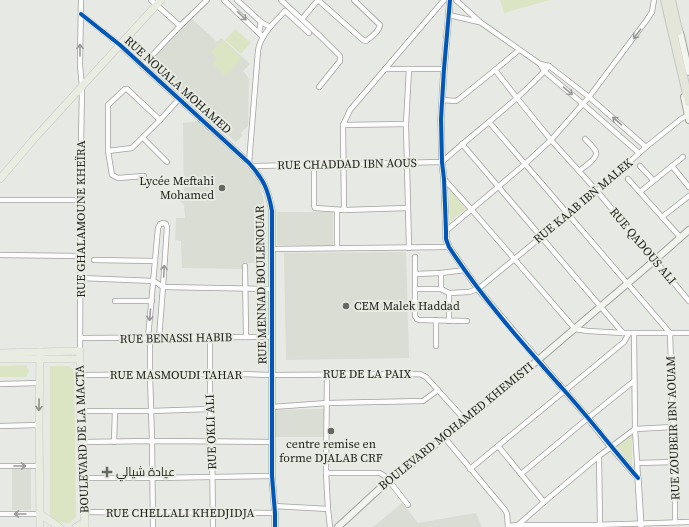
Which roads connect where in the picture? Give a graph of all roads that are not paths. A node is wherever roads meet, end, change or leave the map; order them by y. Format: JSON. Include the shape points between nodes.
{"nodes":[{"id":1,"x":81,"y":0,"type":"edge"},
{"id":2,"x":207,"y":0,"type":"edge"},
{"id":3,"x":224,"y":0,"type":"edge"},
{"id":4,"x":237,"y":0,"type":"edge"},
{"id":5,"x":281,"y":0,"type":"edge"},
{"id":6,"x":318,"y":0,"type":"edge"},
{"id":7,"x":354,"y":0,"type":"edge"},
{"id":8,"x":444,"y":0,"type":"edge"},
{"id":9,"x":450,"y":0,"type":"edge"},
{"id":10,"x":456,"y":0,"type":"edge"},
{"id":11,"x":654,"y":0,"type":"edge"},
{"id":12,"x":665,"y":0,"type":"edge"},
{"id":13,"x":671,"y":0,"type":"edge"},
{"id":14,"x":157,"y":2,"type":"edge"},
{"id":15,"x":81,"y":14,"type":"junction"},
{"id":16,"x":449,"y":15,"type":"junction"},
{"id":17,"x":302,"y":19,"type":"junction"},
{"id":18,"x":261,"y":22,"type":"junction"},
{"id":19,"x":480,"y":22,"type":"junction"},
{"id":20,"x":180,"y":26,"type":"junction"},
{"id":21,"x":674,"y":26,"type":"junction"},
{"id":22,"x":270,"y":27,"type":"junction"},
{"id":23,"x":309,"y":33,"type":"dead end"},
{"id":24,"x":261,"y":35,"type":"junction"},
{"id":25,"x":120,"y":45,"type":"junction"},
{"id":26,"x":519,"y":50,"type":"junction"},
{"id":27,"x":540,"y":64,"type":"junction"},
{"id":28,"x":142,"y":66,"type":"junction"},
{"id":29,"x":549,"y":66,"type":"junction"},
{"id":30,"x":385,"y":69,"type":"junction"},
{"id":31,"x":444,"y":69,"type":"junction"},
{"id":32,"x":409,"y":70,"type":"junction"},
{"id":33,"x":495,"y":70,"type":"junction"},
{"id":34,"x":544,"y":71,"type":"junction"},
{"id":35,"x":689,"y":72,"type":"edge"},
{"id":36,"x":689,"y":86,"type":"edge"},
{"id":37,"x":82,"y":87,"type":"junction"},
{"id":38,"x":319,"y":88,"type":"dead end"},
{"id":39,"x":589,"y":97,"type":"junction"},
{"id":40,"x":517,"y":98,"type":"junction"},
{"id":41,"x":179,"y":99,"type":"junction"},
{"id":42,"x":442,"y":100,"type":"junction"},
{"id":43,"x":689,"y":102,"type":"edge"},
{"id":44,"x":583,"y":104,"type":"junction"},
{"id":45,"x":688,"y":117,"type":"edge"},
{"id":46,"x":160,"y":120,"type":"junction"},
{"id":47,"x":489,"y":122,"type":"junction"},
{"id":48,"x":406,"y":124,"type":"junction"},
{"id":49,"x":343,"y":125,"type":"junction"},
{"id":50,"x":143,"y":138,"type":"junction"},
{"id":51,"x":585,"y":139,"type":"dead end"},
{"id":52,"x":551,"y":140,"type":"junction"},
{"id":53,"x":462,"y":144,"type":"junction"},
{"id":54,"x":646,"y":147,"type":"junction"},
{"id":55,"x":108,"y":151,"type":"junction"},
{"id":56,"x":639,"y":153,"type":"junction"},
{"id":57,"x":683,"y":157,"type":"dead end"},
{"id":58,"x":167,"y":162,"type":"dead end"},
{"id":59,"x":442,"y":162,"type":"junction"},
{"id":60,"x":407,"y":164,"type":"junction"},
{"id":61,"x":525,"y":164,"type":"junction"},
{"id":62,"x":251,"y":165,"type":"junction"},
{"id":63,"x":314,"y":165,"type":"junction"},
{"id":64,"x":344,"y":165,"type":"junction"},
{"id":65,"x":640,"y":166,"type":"dead end"},
{"id":66,"x":672,"y":166,"type":"junction"},
{"id":67,"x":579,"y":171,"type":"junction"},
{"id":68,"x":258,"y":173,"type":"joint"},
{"id":69,"x":144,"y":176,"type":"dead end"},
{"id":70,"x":0,"y":179,"type":"edge"},
{"id":71,"x":444,"y":179,"type":"junction"},
{"id":72,"x":628,"y":179,"type":"dead end"},
{"id":73,"x":653,"y":180,"type":"junction"},
{"id":74,"x":498,"y":186,"type":"junction"},
{"id":75,"x":689,"y":187,"type":"edge"},
{"id":76,"x":597,"y":191,"type":"junction"},
{"id":77,"x":640,"y":192,"type":"junction"},
{"id":78,"x":689,"y":196,"type":"edge"},
{"id":79,"x":0,"y":200,"type":"edge"},
{"id":80,"x":81,"y":200,"type":"junction"},
{"id":81,"x":408,"y":208,"type":"junction"},
{"id":82,"x":471,"y":209,"type":"junction"},
{"id":83,"x":337,"y":210,"type":"junction"},
{"id":84,"x":344,"y":210,"type":"junction"},
{"id":85,"x":569,"y":214,"type":"junction"},
{"id":86,"x":662,"y":217,"type":"junction"},
{"id":87,"x":689,"y":227,"type":"edge"},
{"id":88,"x":446,"y":231,"type":"junction"},
{"id":89,"x":685,"y":233,"type":"edge"},
{"id":90,"x":541,"y":237,"type":"junction"},
{"id":91,"x":449,"y":247,"type":"junction"},
{"id":92,"x":337,"y":248,"type":"junction"},
{"id":93,"x":410,"y":248,"type":"junction"},
{"id":94,"x":272,"y":249,"type":"junction"},
{"id":95,"x":0,"y":255,"type":"edge"},
{"id":96,"x":81,"y":256,"type":"junction"},
{"id":97,"x":414,"y":257,"type":"dead end"},
{"id":98,"x":514,"y":259,"type":"junction"},
{"id":99,"x":94,"y":260,"type":"dead end"},
{"id":100,"x":655,"y":260,"type":"junction"},
{"id":101,"x":155,"y":261,"type":"junction"},
{"id":102,"x":245,"y":266,"type":"dead end"},
{"id":103,"x":465,"y":270,"type":"junction"},
{"id":104,"x":441,"y":273,"type":"junction"},
{"id":105,"x":415,"y":274,"type":"junction"},
{"id":106,"x":81,"y":278,"type":"junction"},
{"id":107,"x":154,"y":282,"type":"junction"},
{"id":108,"x":628,"y":283,"type":"junction"},
{"id":109,"x":163,"y":287,"type":"junction"},
{"id":110,"x":246,"y":289,"type":"junction"},
{"id":111,"x":272,"y":289,"type":"junction"},
{"id":112,"x":416,"y":289,"type":"junction"},
{"id":113,"x":441,"y":289,"type":"junction"},
{"id":114,"x":478,"y":289,"type":"junction"},
{"id":115,"x":449,"y":293,"type":"junction"},
{"id":116,"x":115,"y":301,"type":"dead end"},
{"id":117,"x":152,"y":301,"type":"junction"},
{"id":118,"x":689,"y":301,"type":"edge"},
{"id":119,"x":601,"y":306,"type":"junction"},
{"id":120,"x":436,"y":320,"type":"junction"},
{"id":121,"x":449,"y":321,"type":"junction"},
{"id":122,"x":467,"y":321,"type":"dead end"},
{"id":123,"x":575,"y":329,"type":"junction"},
{"id":124,"x":623,"y":332,"type":"junction"},
{"id":125,"x":631,"y":333,"type":"junction"},
{"id":126,"x":670,"y":333,"type":"junction"},
{"id":127,"x":689,"y":333,"type":"edge"},
{"id":128,"x":210,"y":337,"type":"junction"},
{"id":129,"x":246,"y":337,"type":"junction"},
{"id":130,"x":272,"y":337,"type":"junction"},
{"id":131,"x":80,"y":338,"type":"junction"},
{"id":132,"x":149,"y":338,"type":"junction"},
{"id":133,"x":158,"y":338,"type":"junction"},
{"id":134,"x":436,"y":346,"type":"dead end"},
{"id":135,"x":0,"y":353,"type":"edge"},
{"id":136,"x":40,"y":355,"type":"junction"},
{"id":137,"x":80,"y":355,"type":"junction"},
{"id":138,"x":0,"y":359,"type":"edge"},
{"id":139,"x":538,"y":360,"type":"junction"},
{"id":140,"x":210,"y":374,"type":"junction"},
{"id":141,"x":327,"y":374,"type":"junction"},
{"id":142,"x":80,"y":375,"type":"junction"},
{"id":143,"x":150,"y":375,"type":"junction"},
{"id":144,"x":272,"y":375,"type":"junction"},
{"id":145,"x":634,"y":381,"type":"junction"},
{"id":146,"x":40,"y":383,"type":"junction"},
{"id":147,"x":0,"y":384,"type":"edge"},
{"id":148,"x":438,"y":390,"type":"junction"},
{"id":149,"x":564,"y":391,"type":"junction"},
{"id":150,"x":327,"y":403,"type":"junction"},
{"id":151,"x":272,"y":407,"type":"junction"},
{"id":152,"x":210,"y":409,"type":"junction"},
{"id":153,"x":80,"y":411,"type":"junction"},
{"id":154,"x":115,"y":411,"type":"junction"},
{"id":155,"x":151,"y":411,"type":"junction"},
{"id":156,"x":588,"y":418,"type":"junction"},
{"id":157,"x":465,"y":420,"type":"junction"},
{"id":158,"x":39,"y":425,"type":"junction"},
{"id":159,"x":0,"y":426,"type":"edge"},
{"id":160,"x":673,"y":427,"type":"junction"},
{"id":161,"x":635,"y":429,"type":"junction"},
{"id":162,"x":444,"y":437,"type":"junction"},
{"id":163,"x":152,"y":441,"type":"junction"},
{"id":164,"x":212,"y":441,"type":"junction"},
{"id":165,"x":82,"y":442,"type":"junction"},
{"id":166,"x":114,"y":442,"type":"junction"},
{"id":167,"x":272,"y":442,"type":"junction"},
{"id":168,"x":498,"y":446,"type":"junction"},
{"id":169,"x":611,"y":447,"type":"junction"},
{"id":170,"x":599,"y":456,"type":"junction"},
{"id":171,"x":675,"y":462,"type":"junction"},
{"id":172,"x":637,"y":463,"type":"junction"},
{"id":173,"x":0,"y":466,"type":"edge"},
{"id":174,"x":39,"y":466,"type":"junction"},
{"id":175,"x":470,"y":468,"type":"junction"},
{"id":176,"x":326,"y":473,"type":"junction"},
{"id":177,"x":521,"y":474,"type":"junction"},
{"id":178,"x":272,"y":476,"type":"junction"},
{"id":179,"x":83,"y":478,"type":"junction"},
{"id":180,"x":152,"y":478,"type":"junction"},
{"id":181,"x":213,"y":478,"type":"junction"},
{"id":182,"x":638,"y":478,"type":"junction"},
{"id":183,"x":389,"y":480,"type":"junction"},
{"id":184,"x":544,"y":502,"type":"junction"},
{"id":185,"x":408,"y":505,"type":"dead end"},
{"id":186,"x":274,"y":506,"type":"junction"},
{"id":187,"x":328,"y":509,"type":"junction"},
{"id":188,"x":85,"y":512,"type":"junction"},
{"id":189,"x":212,"y":512,"type":"junction"},
{"id":190,"x":153,"y":513,"type":"junction"},
{"id":191,"x":275,"y":513,"type":"junction"},
{"id":192,"x":0,"y":514,"type":"edge"},
{"id":193,"x":40,"y":514,"type":"junction"},
{"id":194,"x":675,"y":522,"type":"junction"},
{"id":195,"x":689,"y":522,"type":"edge"},
{"id":196,"x":85,"y":524,"type":"edge"},
{"id":197,"x":518,"y":525,"type":"junction"},
{"id":198,"x":600,"y":525,"type":"junction"},
{"id":199,"x":641,"y":525,"type":"edge"},
{"id":200,"x":571,"y":526,"type":"edge"},
{"id":201,"x":594,"y":526,"type":"edge"},
{"id":202,"x":40,"y":527,"type":"edge"},
{"id":203,"x":59,"y":527,"type":"edge"},
{"id":204,"x":76,"y":527,"type":"edge"},
{"id":205,"x":153,"y":527,"type":"edge"},
{"id":206,"x":213,"y":527,"type":"edge"},
{"id":207,"x":275,"y":527,"type":"edge"},
{"id":208,"x":330,"y":527,"type":"edge"},
{"id":209,"x":338,"y":527,"type":"edge"},
{"id":210,"x":508,"y":527,"type":"edge"}],
"edges":[{"from":1,"to":15,"type":"street","name":"RUE GHALAMOUNE KHEÏRA"},
{"from":2,"to":20,"type":"street"},
{"from":3,"to":24,"type":"street","one_way":true},
{"from":4,"to":18,"type":"street"},
{"from":5,"to":17,"type":"street"},
{"from":6,"to":7,"type":"street","via":[[366,41],[374,35],[380,25]]},
{"from":6,"to":17,"type":"street"},
{"from":8,"to":30,"type":"street"},
{"from":9,"to":16,"type":"street"},
{"from":10,"to":19,"type":"street"},
{"from":11,"to":39,"type":"street","one_way":true,"via":[[652,12],[646,21]]},
{"from":12,"to":21,"type":"highway"},
{"from":13,"to":21,"type":"highway"},
{"from":14,"to":20,"type":"street"},
{"from":14,"to":25,"type":"main road"},
{"from":15,"to":25,"type":"street","name":"RUE NOUALA MOHAMED"},
{"from":37,"to":15,"type":"street","name":"RUE GHALAMOUNE KHEÏRA","one_way":true},
{"from":16,"to":19,"type":"street"},
{"from":16,"to":31,"type":"street"},
{"from":17,"to":38,"type":"street","via":[[340,56],[340,61]]},
{"from":18,"to":22,"type":"street"},
{"from":18,"to":24,"type":"street"},
{"from":19,"to":26,"type":"street"},
{"from":20,"to":28,"type":"street"},
{"from":21,"to":35,"type":"main road","via":[[681,36]]},
{"from":21,"to":36,"type":"highway"},
{"from":21,"to":43,"type":"highway"},
{"from":21,"to":45,"type":"main road","via":[[672,36]]},
{"from":22,"to":23,"type":"street","via":[[285,11]]},
{"from":22,"to":24,"type":"street"},
{"from":24,"to":62,"type":"street"},
{"from":25,"to":28,"type":"street","name":"RUE NOUALA MOHAMED"},
{"from":25,"to":37,"type":"main road"},
{"from":26,"to":27,"type":"street"},
{"from":26,"to":33,"type":"street"},
{"from":27,"to":29,"type":"street"},
{"from":27,"to":34,"type":"street"},
{"from":28,"to":41,"type":"street","name":"RUE NOUALA MOHAMED"},
{"from":29,"to":34,"type":"street"},
{"from":29,"to":39,"type":"street"},
{"from":30,"to":32,"type":"street"},
{"from":30,"to":49,"type":"street","via":[[350,110]]},
{"from":31,"to":32,"type":"street"},
{"from":31,"to":42,"type":"street"},
{"from":32,"to":48,"type":"street"},
{"from":33,"to":40,"type":"street","name":"RUE QADOUS ALI"},
{"from":33,"to":42,"type":"street","via":[[458,100]]},
{"from":34,"to":40,"type":"street"},
{"from":34,"to":44,"type":"street","one_way":true},
{"from":37,"to":70,"type":"main road"},
{"from":37,"to":80,"type":"street","name":"RUE GHALAMOUNE KHEÏRA"},
{"from":39,"to":44,"type":"street"},
{"from":54,"to":39,"type":"street","one_way":true},
{"from":40,"to":47,"type":"street"},
{"from":40,"to":52,"type":"street","name":"RUE QADOUS ALI"},
{"from":41,"to":46,"type":"street"},
{"from":41,"to":62,"type":"street","name":"RUE NOUALA MOHAMED"},
{"from":42,"to":59,"type":"street"},
{"from":44,"to":52,"type":"street"},
{"from":44,"to":56,"type":"street"},
{"from":45,"to":54,"type":"street","name":"RUE KAAB IBN MALEK","via":[[681,119]]},
{"from":46,"to":50,"type":"street"},
{"from":46,"to":55,"type":"street","via":[[125,89],[108,105]]},
{"from":47,"to":53,"type":"street"},
{"from":47,"to":61,"type":"street"},
{"from":48,"to":49,"type":"street"},
{"from":48,"to":60,"type":"street"},
{"from":49,"to":64,"type":"street"},
{"from":50,"to":55,"type":"street","via":[[130,149]]},
{"from":50,"to":58,"type":"street"},
{"from":51,"to":67,"type":"street","via":[[596,153],[595,157]]},
{"from":52,"to":61,"type":"street"},
{"from":52,"to":67,"type":"street","name":"RUE QADOUS ALI"},
{"from":53,"to":59,"type":"street"},
{"from":53,"to":74,"type":"street"},
{"from":54,"to":56,"type":"street","name":"RUE KAAB IBN MALEK"},
{"from":55,"to":69,"type":"street","via":[[112,175],[118,178]]},
{"from":56,"to":76,"type":"street","name":"RUE KAAB IBN MALEK"},
{"from":57,"to":66,"type":"street"},
{"from":59,"to":60,"type":"street","name":"RUE CHADDAD IBN AOUS"},
{"from":59,"to":71,"type":"street"},
{"from":60,"to":64,"type":"street","name":"RUE CHADDAD IBN AOUS"},
{"from":60,"to":81,"type":"street"},
{"from":61,"to":74,"type":"street"},
{"from":61,"to":85,"type":"street"},
{"from":62,"to":63,"type":"street","name":"RUE CHADDAD IBN AOUS"},
{"from":62,"to":68,"type":"street","name":"RUE NOUALA MOHAMED"},
{"from":63,"to":64,"type":"street","name":"RUE CHADDAD IBN AOUS"},
{"from":63,"to":83,"type":"street","via":[[314,206],[317,209]]},
{"from":64,"to":84,"type":"street"},
{"from":65,"to":73,"type":"street"},
{"from":66,"to":73,"type":"street"},
{"from":66,"to":75,"type":"street"},
{"from":67,"to":76,"type":"street","name":"RUE QADOUS ALI"},
{"from":68,"to":94,"type":"street","name":"RUE MENNAD BOULENOUAR","via":[[265,183],[270,199]]},
{"from":71,"to":82,"type":"street"},
{"from":71,"to":88,"type":"street"},
{"from":72,"to":77,"type":"street"},
{"from":73,"to":77,"type":"street"},
{"from":74,"to":82,"type":"street"},
{"from":74,"to":90,"type":"street"},
{"from":76,"to":85,"type":"street","name":"RUE KAAB IBN MALEK"},
{"from":76,"to":100,"type":"street","name":"RUE QADOUS ALI"},
{"from":77,"to":86,"type":"street"},
{"from":78,"to":86,"type":"street"},
{"from":79,"to":80,"type":"street"},
{"from":80,"to":96,"type":"street","name":"RUE GHALAMOUNE KHEÏRA"},
{"from":81,"to":84,"type":"street"},
{"from":81,"to":93,"type":"street"},
{"from":82,"to":88,"type":"street"},
{"from":82,"to":98,"type":"street"},
{"from":83,"to":84,"type":"street"},
{"from":83,"to":92,"type":"street"},
{"from":85,"to":90,"type":"street","name":"RUE KAAB IBN MALEK"},
{"from":85,"to":108,"type":"street"},
{"from":86,"to":89,"type":"street"},
{"from":87,"to":89,"type":"main road","name":"BOULEVARD MOHAMED KHEMISTI"},
{"from":88,"to":91,"type":"street"},
{"from":89,"to":100,"type":"main road","name":"BOULEVARD MOHAMED KHEMISTI"},
{"from":90,"to":98,"type":"street","name":"RUE KAAB IBN MALEK"},
{"from":90,"to":119,"type":"street"},
{"from":91,"to":93,"type":"street"},
{"from":91,"to":103,"type":"street"},
{"from":92,"to":93,"type":"street"},
{"from":92,"to":94,"type":"street"},
{"from":94,"to":111,"type":"street","name":"RUE MENNAD BOULENOUAR"},
{"from":95,"to":96,"type":"street"},
{"from":96,"to":106,"type":"street","name":"RUE GHALAMOUNE KHEÏRA"},
{"from":97,"to":105,"type":"street"},
{"from":98,"to":114,"type":"street","name":"RUE KAAB IBN MALEK"},
{"from":98,"to":123,"type":"street"},
{"from":99,"to":101,"type":"street"},
{"from":100,"to":108,"type":"main road","name":"BOULEVARD MOHAMED KHEMISTI"},
{"from":100,"to":118,"type":"street","name":"RUE QADOUS ALI"},
{"from":101,"to":107,"type":"street"},
{"from":109,"to":101,"type":"street","one_way":true,"via":[[166,224],[160,224],[158,228]]},
{"from":102,"to":110,"type":"street"},
{"from":103,"to":104,"type":"street"},
{"from":103,"to":114,"type":"street"},
{"from":104,"to":105,"type":"street"},
{"from":104,"to":113,"type":"street"},
{"from":105,"to":112,"type":"street"},
{"from":106,"to":107,"type":"street"},
{"from":106,"to":131,"type":"street","name":"RUE GHALAMOUNE KHEÏRA"},
{"from":107,"to":109,"type":"street"},
{"from":107,"to":117,"type":"street"},
{"from":108,"to":119,"type":"main road","name":"BOULEVARD MOHAMED KHEMISTI"},
{"from":108,"to":126,"type":"street"},
{"from":109,"to":110,"type":"street"},
{"from":109,"to":133,"type":"street"},
{"from":110,"to":111,"type":"street"},
{"from":110,"to":129,"type":"street"},
{"from":111,"to":130,"type":"street","name":"RUE MENNAD BOULENOUAR"},
{"from":112,"to":113,"type":"street"},
{"from":112,"to":120,"type":"street","via":[[415,316],[419,320]]},
{"from":113,"to":115,"type":"street"},
{"from":114,"to":115,"type":"street"},
{"from":114,"to":139,"type":"street"},
{"from":115,"to":121,"type":"street"},
{"from":116,"to":117,"type":"street"},
{"from":117,"to":132,"type":"street","one_way":true},
{"from":119,"to":123,"type":"main road","name":"BOULEVARD MOHAMED KHEMISTI"},
{"from":119,"to":124,"type":"street"},
{"from":120,"to":121,"type":"street"},
{"from":120,"to":134,"type":"street"},
{"from":121,"to":122,"type":"street"},
{"from":123,"to":124,"type":"street"},
{"from":123,"to":139,"type":"main road","name":"BOULEVARD MOHAMED KHEMISTI"},
{"from":124,"to":125,"type":"street"},
{"from":125,"to":126,"type":"street"},
{"from":125,"to":145,"type":"street"},
{"from":125,"to":149,"type":"street","via":[[624,342]]},
{"from":126,"to":127,"type":"street"},
{"from":126,"to":160,"type":"street","name":"RUE ZOUBEIR IBN AOUAM"},
{"from":128,"to":129,"type":"street","name":"RUE BENASSI HABIB"},
{"from":128,"to":133,"type":"street","name":"RUE BENASSI HABIB"},
{"from":128,"to":140,"type":"street","name":"RUE OKLI ALI"},
{"from":129,"to":130,"type":"street","name":"RUE BENASSI HABIB"},
{"from":130,"to":144,"type":"street","name":"RUE MENNAD BOULENOUAR"},
{"from":131,"to":132,"type":"street","name":"RUE BENASSI HABIB"},
{"from":131,"to":137,"type":"street","name":"RUE GHALAMOUNE KHEÏRA"},
{"from":132,"to":133,"type":"street","name":"RUE BENASSI HABIB"},
{"from":132,"to":143,"type":"street"},
{"from":135,"to":136,"type":"main road"},
{"from":136,"to":137,"type":"main road"},
{"from":136,"to":138,"type":"main road"},
{"from":136,"to":146,"type":"main road"},
{"from":137,"to":142,"type":"main road","name":"BOULEVARD DE LA MACTA"},
{"from":139,"to":149,"type":"street"},
{"from":139,"to":157,"type":"main road","name":"BOULEVARD MOHAMED KHEMISTI"},
{"from":140,"to":143,"type":"street","name":"RUE MASMOUDI TAHAR"},
{"from":140,"to":144,"type":"street","name":"RUE MASMOUDI TAHAR"},
{"from":140,"to":152,"type":"street","name":"RUE OKLI ALI"},
{"from":141,"to":144,"type":"street","name":"RUE DE LA PAIX"},
{"from":141,"to":148,"type":"street","name":"RUE DE LA PAIX","via":[[420,374]]},
{"from":141,"to":150,"type":"street"},
{"from":142,"to":143,"type":"street","name":"RUE MASMOUDI TAHAR"},
{"from":142,"to":153,"type":"main road","name":"BOULEVARD DE LA MACTA"},
{"from":143,"to":155,"type":"street"},
{"from":144,"to":151,"type":"street","name":"RUE MENNAD BOULENOUAR"},
{"from":145,"to":156,"type":"street"},
{"from":145,"to":161,"type":"street"},
{"from":146,"to":147,"type":"street"},
{"from":146,"to":158,"type":"main road","one_way":true},
{"from":148,"to":150,"type":"street","via":[[423,401]]},
{"from":148,"to":157,"type":"street","name":"RUE DE LA PAIX"},
{"from":149,"to":156,"type":"street"},
{"from":149,"to":168,"type":"street"},
{"from":150,"to":151,"type":"street"},
{"from":150,"to":176,"type":"street"},
{"from":151,"to":167,"type":"street","name":"RUE MENNAD BOULENOUAR"},
{"from":152,"to":155,"type":"street"},
{"from":152,"to":164,"type":"street","name":"RUE OKLI ALI"},
{"from":153,"to":154,"type":"street"},
{"from":153,"to":165,"type":"main road","name":"BOULEVARD DE LA MACTA"},
{"from":154,"to":155,"type":"street"},
{"from":154,"to":166,"type":"street"},
{"from":155,"to":163,"type":"street"},
{"from":156,"to":169,"type":"street"},
{"from":156,"to":177,"type":"street"},
{"from":157,"to":162,"type":"main road","name":"BOULEVARD MOHAMED KHEMISTI"},
{"from":158,"to":159,"type":"street"},
{"from":158,"to":174,"type":"main road"},
{"from":160,"to":161,"type":"street"},
{"from":160,"to":171,"type":"street","name":"RUE ZOUBEIR IBN AOUAM"},
{"from":161,"to":169,"type":"street"},
{"from":161,"to":172,"type":"street"},
{"from":162,"to":175,"type":"street"},
{"from":162,"to":183,"type":"main road","name":"BOULEVARD MOHAMED KHEMISTI"},
{"from":163,"to":164,"type":"street"},
{"from":163,"to":166,"type":"street"},
{"from":163,"to":180,"type":"street"},
{"from":164,"to":167,"type":"street"},
{"from":164,"to":181,"type":"street","name":"RUE OKLI ALI"},
{"from":165,"to":166,"type":"street"},
{"from":165,"to":179,"type":"main road","name":"BOULEVARD DE LA MACTA"},
{"from":167,"to":178,"type":"street","name":"RUE MENNAD BOULENOUAR"},
{"from":168,"to":175,"type":"street"},
{"from":168,"to":177,"type":"street"},
{"from":169,"to":170,"type":"street"},
{"from":169,"to":182,"type":"street"},
{"from":170,"to":184,"type":"street"},
{"from":170,"to":198,"type":"street"},
{"from":171,"to":172,"type":"street"},
{"from":171,"to":194,"type":"street","name":"RUE ZOUBEIR IBN AOUAM"},
{"from":172,"to":182,"type":"street"},
{"from":173,"to":174,"type":"street","one_way":true},
{"from":174,"to":193,"type":"main road"},
{"from":175,"to":210,"type":"street","via":[[505,510]]},
{"from":176,"to":183,"type":"street","via":[[379,473]]},
{"from":176,"to":187,"type":"street"},
{"from":177,"to":184,"type":"street"},
{"from":178,"to":181,"type":"street"},
{"from":178,"to":186,"type":"street","name":"RUE MENNAD BOULENOUAR"},
{"from":179,"to":180,"type":"street"},
{"from":179,"to":188,"type":"main road","name":"BOULEVARD DE LA MACTA"},
{"from":180,"to":181,"type":"street"},
{"from":180,"to":190,"type":"street"},
{"from":181,"to":189,"type":"street","name":"RUE OKLI ALI"},
{"from":182,"to":199,"type":"street"},
{"from":183,"to":185,"type":"street"},
{"from":183,"to":209,"type":"main road","name":"BOULEVARD MOHAMED KHEMISTI"},
{"from":184,"to":197,"type":"street"},
{"from":186,"to":187,"type":"street"},
{"from":186,"to":191,"type":"street","name":"RUE MENNAD BOULENOUAR"},
{"from":187,"to":208,"type":"street"},
{"from":188,"to":190,"type":"street","name":"RUE CHELLALI KHEDJIDJA"},
{"from":188,"to":196,"type":"main road","name":"BOULEVARD DE LA MACTA"},
{"from":189,"to":190,"type":"street","name":"RUE CHELLALI KHEDJIDJA"},
{"from":189,"to":191,"type":"street","name":"RUE CHELLALI KHEDJIDJA"},
{"from":189,"to":206,"type":"street","name":"RUE OKLI ALI"},
{"from":190,"to":205,"type":"street"},
{"from":191,"to":207,"type":"street","name":"RUE MENNAD BOULENOUAR"},
{"from":193,"to":192,"type":"street","one_way":true},
{"from":193,"to":202,"type":"main road"},
{"from":193,"to":203,"type":"main road"},
{"from":194,"to":195,"type":"street"},
{"from":194,"to":199,"type":"street"},
{"from":196,"to":204,"type":"main road"},
{"from":197,"to":200,"type":"street"},
{"from":197,"to":210,"type":"street"},
{"from":198,"to":199,"type":"street"},
{"from":198,"to":201,"type":"street"},
{"from":200,"to":201,"type":"street"}]}
